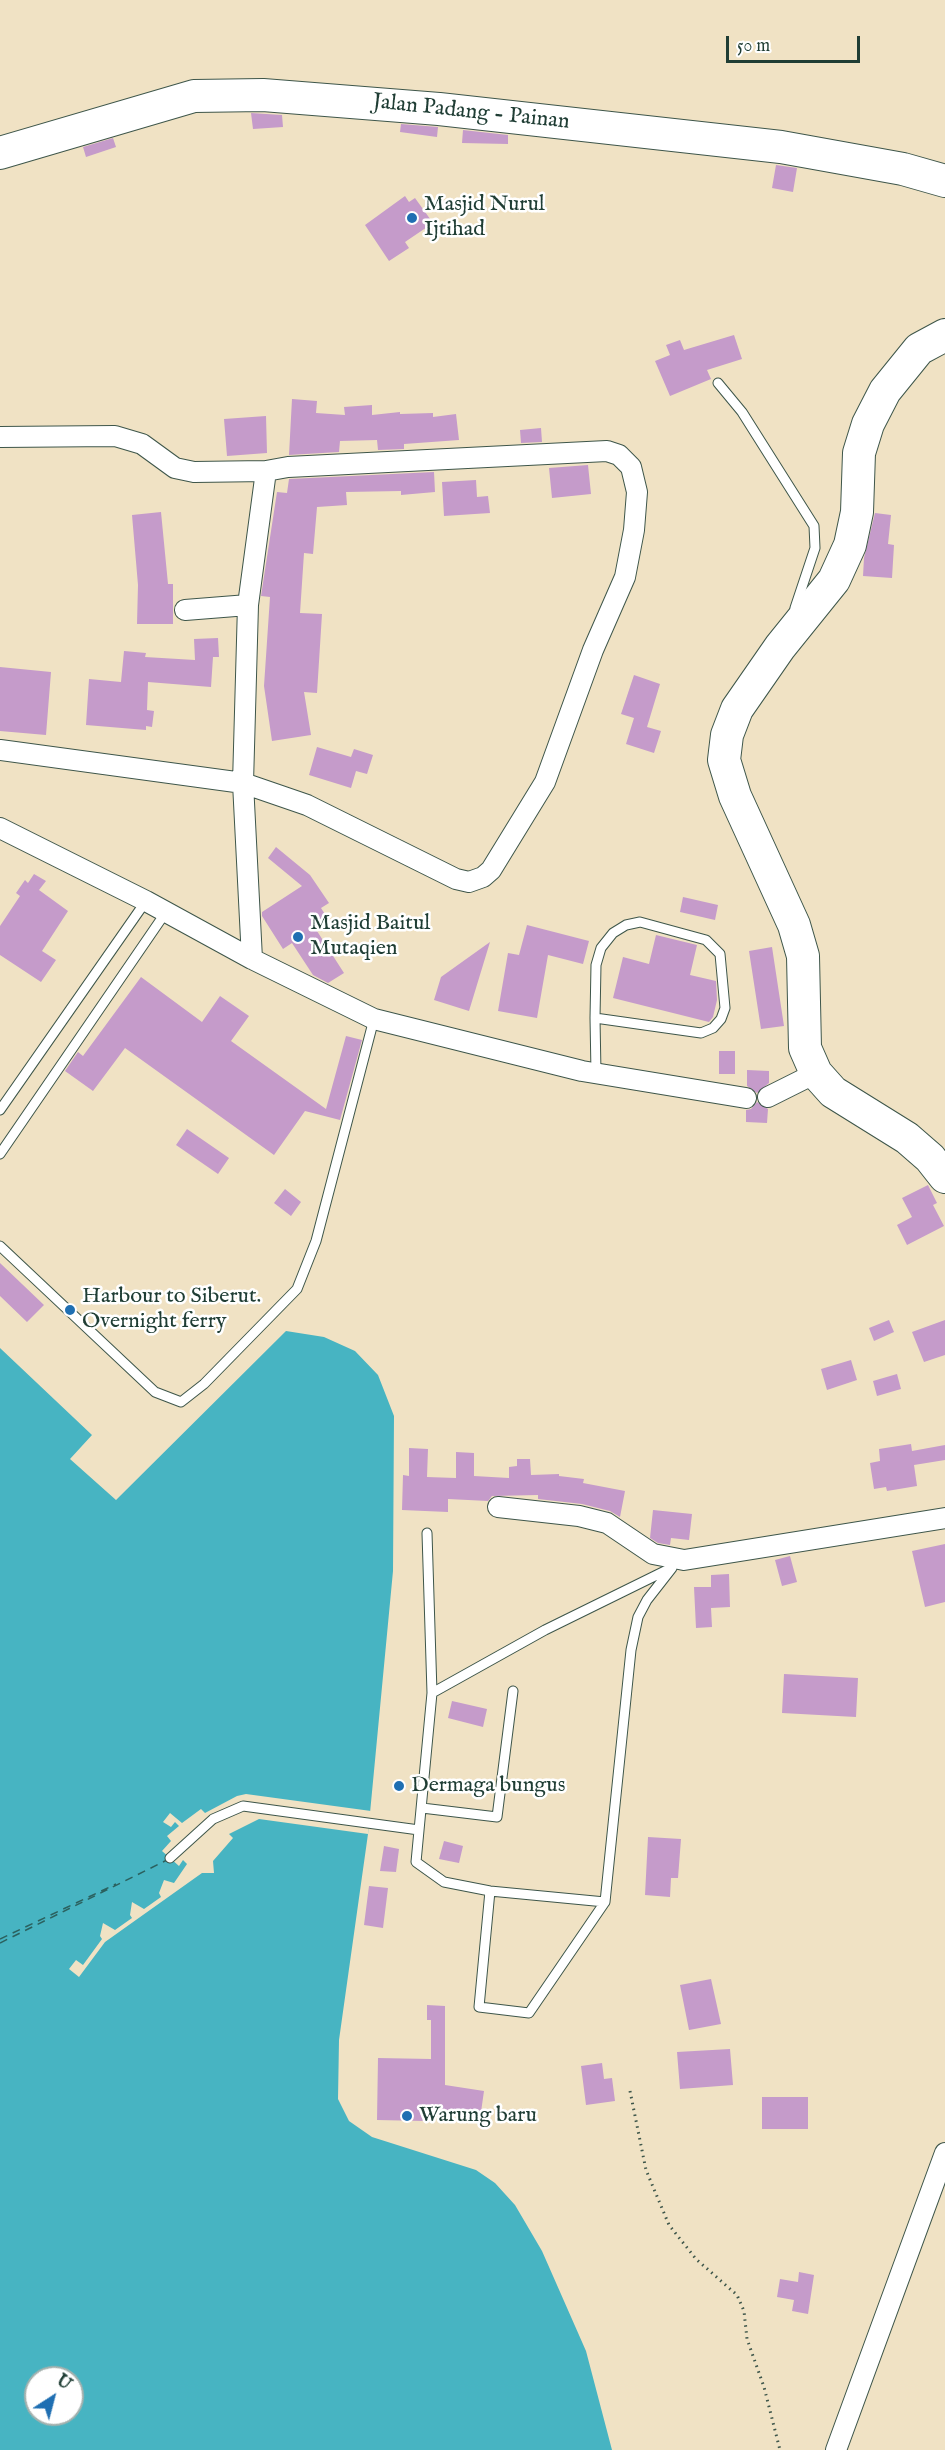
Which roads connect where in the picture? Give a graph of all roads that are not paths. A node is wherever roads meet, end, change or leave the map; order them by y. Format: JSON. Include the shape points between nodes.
{"nodes":[{"id":1,"x":0,"y":153,"type":"edge"},
{"id":2,"x":945,"y":181,"type":"edge"},
{"id":3,"x":945,"y":335,"type":"edge"},
{"id":4,"x":718,"y":383,"type":"dead end"},
{"id":5,"x":0,"y":437,"type":"edge"},
{"id":6,"x":266,"y":471,"type":"junction"},
{"id":7,"x":248,"y":605,"type":"junction"},
{"id":8,"x":185,"y":610,"type":"dead end"},
{"id":9,"x":780,"y":647,"type":"junction"},
{"id":10,"x":0,"y":750,"type":"edge"},
{"id":11,"x":243,"y":783,"type":"junction"},
{"id":12,"x":0,"y":828,"type":"edge"},
{"id":13,"x":146,"y":901,"type":"junction"},
{"id":14,"x":166,"y":912,"type":"junction"},
{"id":15,"x":252,"y":959,"type":"junction"},
{"id":16,"x":595,"y":1018,"type":"junction"},
{"id":17,"x":380,"y":1021,"type":"junction"},
{"id":18,"x":596,"y":1073,"type":"junction"},
{"id":19,"x":816,"y":1073,"type":"junction"},
{"id":20,"x":768,"y":1096,"type":"dead end"},
{"id":21,"x":746,"y":1098,"type":"dead end"},
{"id":22,"x":0,"y":1110,"type":"edge"},
{"id":23,"x":0,"y":1154,"type":"edge"},
{"id":24,"x":945,"y":1178,"type":"edge"},
{"id":25,"x":0,"y":1246,"type":"edge"},
{"id":26,"x":498,"y":1507,"type":"dead end"},
{"id":27,"x":945,"y":1518,"type":"edge"},
{"id":28,"x":427,"y":1533,"type":"dead end"},
{"id":29,"x":678,"y":1564,"type":"junction"},
{"id":30,"x":513,"y":1691,"type":"dead end"},
{"id":31,"x":432,"y":1693,"type":"junction"},
{"id":32,"x":422,"y":1808,"type":"junction"},
{"id":33,"x":419,"y":1830,"type":"junction"},
{"id":34,"x":170,"y":1858,"type":"dead end"},
{"id":35,"x":490,"y":1891,"type":"junction"},
{"id":36,"x":605,"y":1902,"type":"junction"},
{"id":37,"x":945,"y":2154,"type":"edge"},
{"id":38,"x":836,"y":2450,"type":"edge"}],
"edges":[{"from":1,"to":2,"type":"highway","name":"Jalan Padang - Painan","via":[[194,96],[263,94],[781,147],[903,169]]},
{"from":3,"to":9,"type":"highway","via":[[919,349],[885,391],[859,453],[857,512],[850,545],[834,580]]},
{"from":4,"to":9,"type":"lane","via":[[742,412],[814,526],[815,548]]},
{"from":5,"to":6,"type":"street","via":[[115,436],[142,444],[175,468],[194,472]]},
{"from":6,"to":7,"type":"street"},
{"from":6,"to":11,"type":"street","via":[[607,451],[619,455],[631,467],[637,492],[625,577],[593,650],[545,782],[483,877],[469,882],[456,879],[308,805]]},
{"from":7,"to":8,"type":"street"},
{"from":7,"to":11,"type":"street"},
{"from":9,"to":19,"type":"highway","via":[[737,709],[727,735],[724,760],[735,796],[794,925],[803,956],[805,1048]]},
{"from":10,"to":11,"type":"street"},
{"from":11,"to":15,"type":"street"},
{"from":12,"to":13,"type":"street"},
{"from":13,"to":14,"type":"street"},
{"from":13,"to":22,"type":"lane"},
{"from":14,"to":15,"type":"street"},
{"from":14,"to":23,"type":"lane"},
{"from":15,"to":17,"type":"street"},
{"from":16,"to":16,"type":"lane","via":[[596,964],[601,948],[612,933],[626,925],[640,922],[706,940],[720,954],[725,1008],[713,1028],[701,1033]]},
{"from":16,"to":18,"type":"lane"},
{"from":17,"to":18,"type":"street"},
{"from":17,"to":25,"type":"lane","via":[[316,1241],[297,1289],[204,1384],[181,1402],[155,1392]]},
{"from":18,"to":21,"type":"street"},
{"from":19,"to":20,"type":"street"},
{"from":19,"to":24,"type":"highway","via":[[833,1092],[907,1138]]},
{"from":26,"to":29,"type":"street","via":[[607,1523],[653,1554]]},
{"from":27,"to":29,"type":"street"},
{"from":28,"to":31,"type":"lane"},
{"from":29,"to":31,"type":"lane","via":[[545,1630]]},
{"from":29,"to":36,"type":"lane","via":[[647,1600],[636,1628]]},
{"from":30,"to":32,"type":"lane","via":[[497,1817]]},
{"from":31,"to":32,"type":"lane"},
{"from":32,"to":33,"type":"lane"},
{"from":33,"to":34,"type":"lane","via":[[243,1806],[213,1819]]},
{"from":33,"to":35,"type":"lane","via":[[416,1862],[444,1882]]},
{"from":35,"to":36,"type":"lane"},
{"from":35,"to":36,"type":"lane","via":[[479,2007],[529,2013]]},
{"from":37,"to":38,"type":"street"}]}
